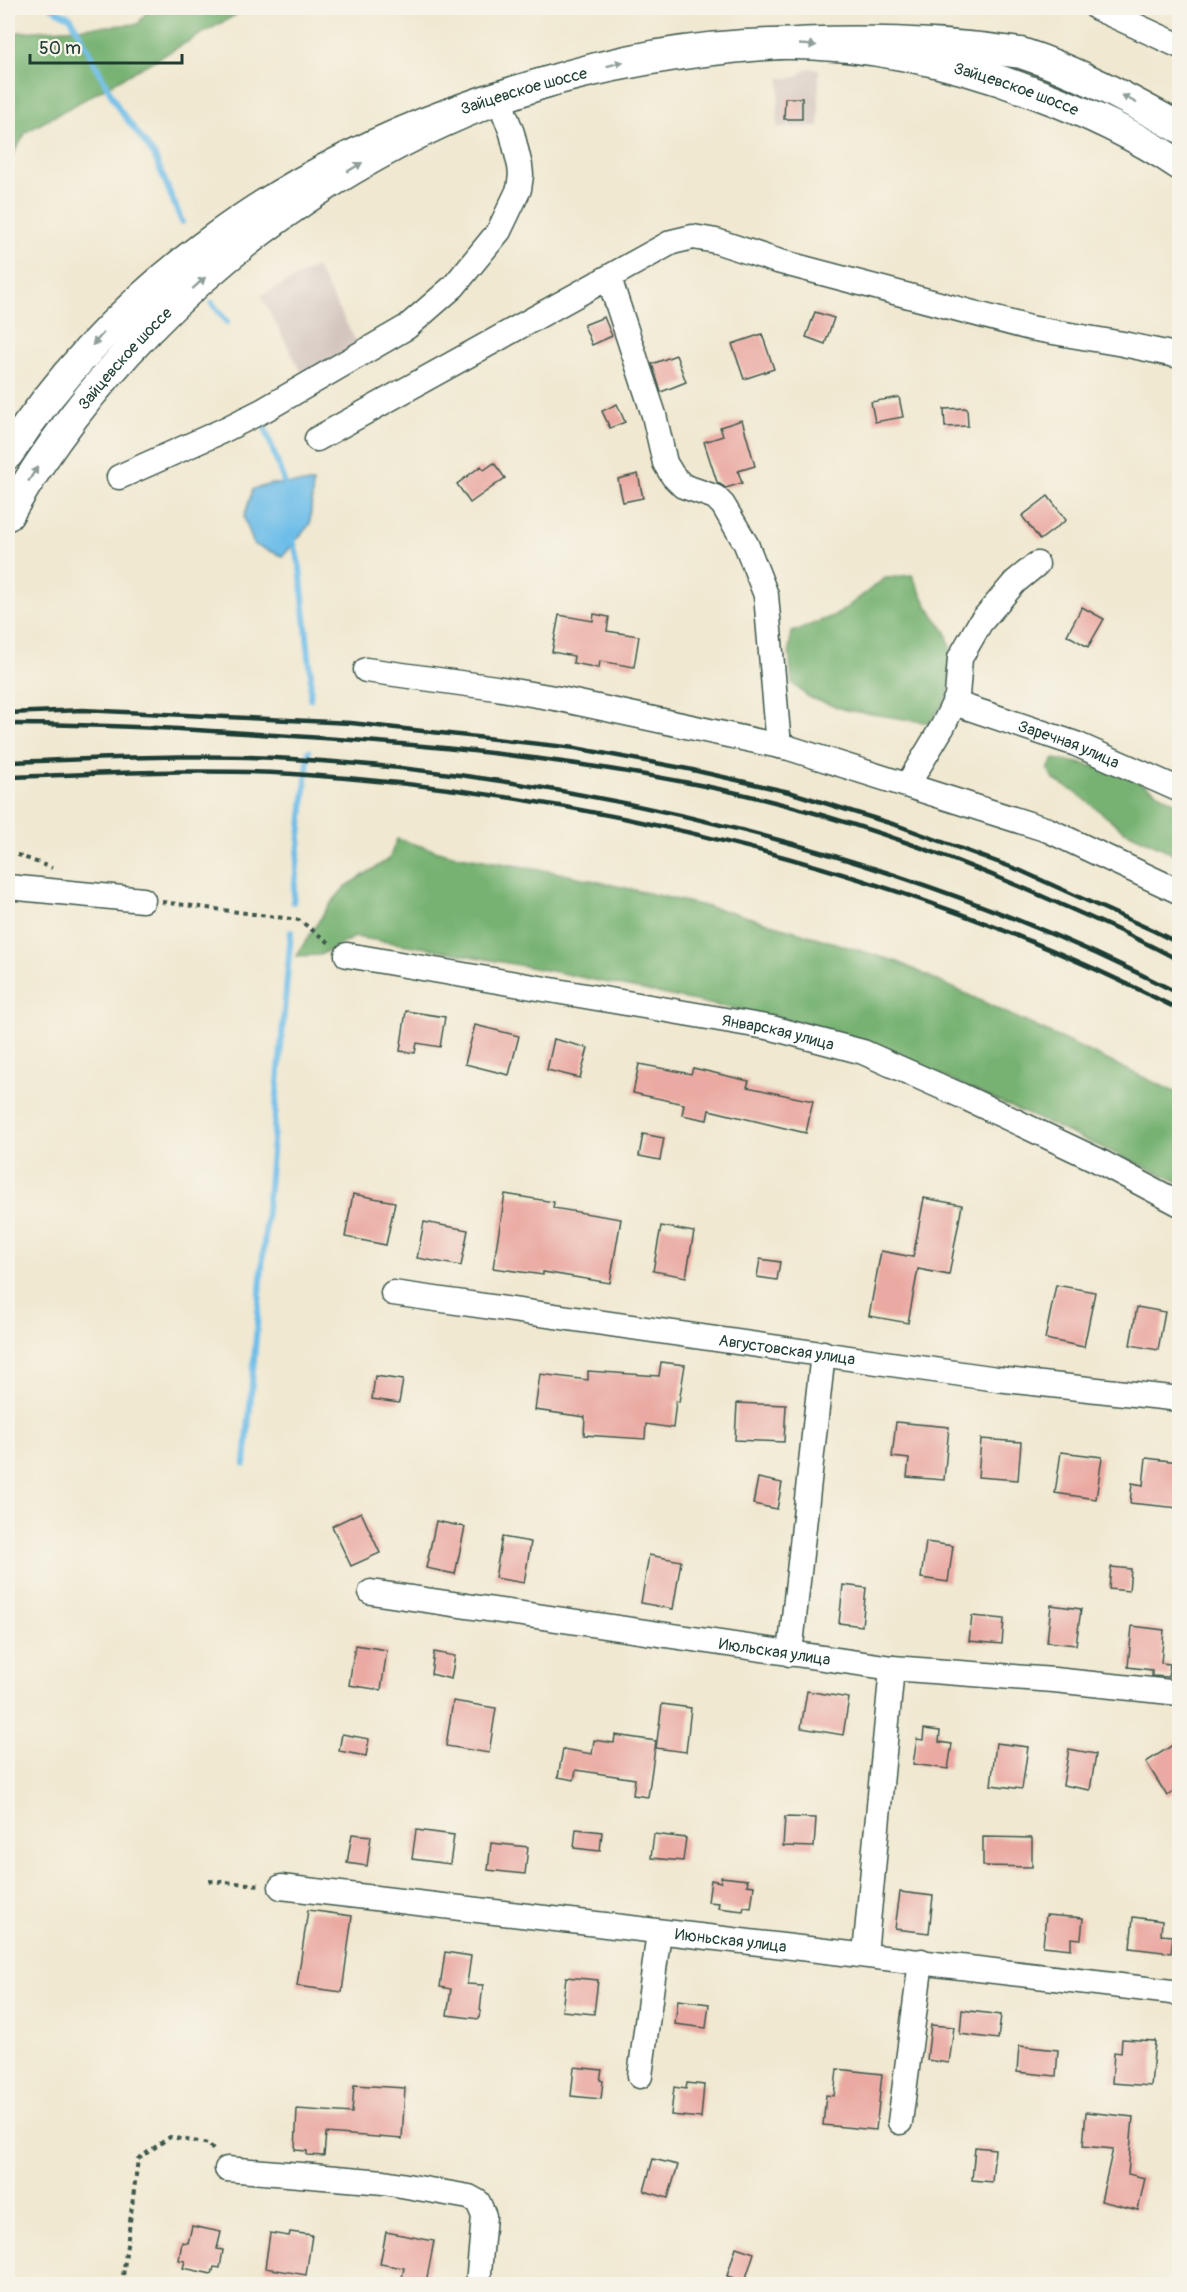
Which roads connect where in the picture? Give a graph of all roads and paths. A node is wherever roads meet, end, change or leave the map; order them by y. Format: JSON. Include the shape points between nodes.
{"nodes":[{"id":1,"x":1097,"y":8,"type":"edge"},
{"id":2,"x":835,"y":17,"type":"dead end"},
{"id":3,"x":1179,"y":46,"type":"edge"},
{"id":4,"x":450,"y":85,"type":"dead end"},
{"id":5,"x":499,"y":99,"type":"junction"},
{"id":6,"x":1179,"y":128,"type":"edge"},
{"id":7,"x":1179,"y":165,"type":"edge"},
{"id":8,"x":609,"y":278,"type":"junction"},
{"id":9,"x":1179,"y":356,"type":"edge"},
{"id":10,"x":317,"y":439,"type":"dead end"},
{"id":11,"x":14,"y":444,"type":"edge"},
{"id":12,"x":119,"y":477,"type":"dead end"},
{"id":13,"x":8,"y":515,"type":"edge"},
{"id":14,"x":1037,"y":564,"type":"dead end"},
{"id":15,"x":366,"y":670,"type":"dead end"},
{"id":16,"x":954,"y":703,"type":"junction"},
{"id":17,"x":779,"y":746,"type":"junction"},
{"id":18,"x":908,"y":784,"type":"junction"},
{"id":19,"x":1179,"y":790,"type":"edge"},
{"id":20,"x":8,"y":887,"type":"edge"},
{"id":21,"x":1179,"y":892,"type":"edge"},
{"id":22,"x":143,"y":900,"type":"joint"},
{"id":23,"x":346,"y":955,"type":"joint"},
{"id":24,"x":1179,"y":1204,"type":"edge"},
{"id":25,"x":393,"y":1293,"type":"dead end"},
{"id":26,"x":823,"y":1353,"type":"junction"},
{"id":27,"x":1179,"y":1399,"type":"edge"},
{"id":28,"x":370,"y":1592,"type":"dead end"},
{"id":29,"x":790,"y":1653,"type":"junction"},
{"id":30,"x":892,"y":1668,"type":"junction"},
{"id":31,"x":1179,"y":1693,"type":"edge"},
{"id":32,"x":209,"y":1881,"type":"dead end"},
{"id":33,"x":281,"y":1887,"type":"joint"},
{"id":34,"x":659,"y":1932,"type":"junction"},
{"id":35,"x":865,"y":1954,"type":"junction"},
{"id":36,"x":921,"y":1961,"type":"junction"},
{"id":37,"x":1179,"y":1994,"type":"edge"},
{"id":38,"x":640,"y":2076,"type":"dead end"},
{"id":39,"x":900,"y":2122,"type":"dead end"},
{"id":40,"x":227,"y":2169,"type":"joint"},
{"id":41,"x":122,"y":2284,"type":"edge"},
{"id":42,"x":478,"y":2284,"type":"edge"}],
"edges":[{"from":1,"to":3,"type":"street"},
{"from":6,"to":2,"type":"main road","name":"Зайцевское шоссе","one_way":true,"via":[[1083,76],[1018,52],[949,33]]},
{"from":4,"to":11,"type":"main road","name":"Зайцевское шоссе","one_way":true,"via":[[346,136],[235,211],[139,296],[74,365]]},
{"from":5,"to":7,"type":"main road","name":"Зайцевское шоссе","one_way":true,"via":[[629,60],[724,46],[840,46],[915,58],[1004,81],[1101,120]]},
{"from":5,"to":12,"type":"street","via":[[520,166],[519,189],[499,231],[454,286],[407,327],[264,410]]},
{"from":13,"to":5,"type":"main road","name":"Зайцевское шоссе","one_way":true,"via":[[60,434],[104,378],[208,275],[273,221],[391,146]]},
{"from":8,"to":9,"type":"street","via":[[672,242],[693,237],[1030,328]]},
{"from":8,"to":10,"type":"street"},
{"from":8,"to":17,"type":"street","via":[[654,415],[665,463],[683,486],[715,497],[723,505],[746,544],[766,596]]},
{"from":14,"to":16,"type":"street","via":[[1015,582],[980,623],[960,658]]},
{"from":15,"to":17,"type":"street","via":[[560,699]]},
{"from":16,"to":18,"type":"street"},
{"from":16,"to":19,"type":"street","name":"Заречная улица","via":[[1076,744]]},
{"from":17,"to":18,"type":"street"},
{"from":18,"to":21,"type":"street","via":[[1048,830]]},
{"from":20,"to":22,"type":"street"},
{"from":22,"to":23,"type":"path","via":[[299,920]]},
{"from":23,"to":24,"type":"street","name":"Январская улица","via":[[772,1028],[840,1045],[962,1096]]},
{"from":25,"to":26,"type":"street","name":"Августовская улица"},
{"from":26,"to":27,"type":"street","name":"Августовская улица","via":[[997,1379]]},
{"from":26,"to":29,"type":"street"},
{"from":28,"to":29,"type":"street","name":"Июльская улица"},
{"from":29,"to":30,"type":"street","name":"Июльская улица"},
{"from":30,"to":31,"type":"street","name":"Июльская улица"},
{"from":30,"to":35,"type":"street"},
{"from":32,"to":33,"type":"path"},
{"from":33,"to":34,"type":"street","name":"Июньская улица"},
{"from":34,"to":35,"type":"street","name":"Июньская улица"},
{"from":34,"to":38,"type":"street"},
{"from":35,"to":36,"type":"street","name":"Июньская улица"},
{"from":36,"to":37,"type":"street","name":"Июньская улица"},
{"from":36,"to":39,"type":"street"},
{"from":40,"to":41,"type":"path","via":[[209,2144],[170,2137],[138,2159]]},
{"from":40,"to":42,"type":"street","via":[[384,2182],[469,2197],[478,2202],[484,2216]]}]}
